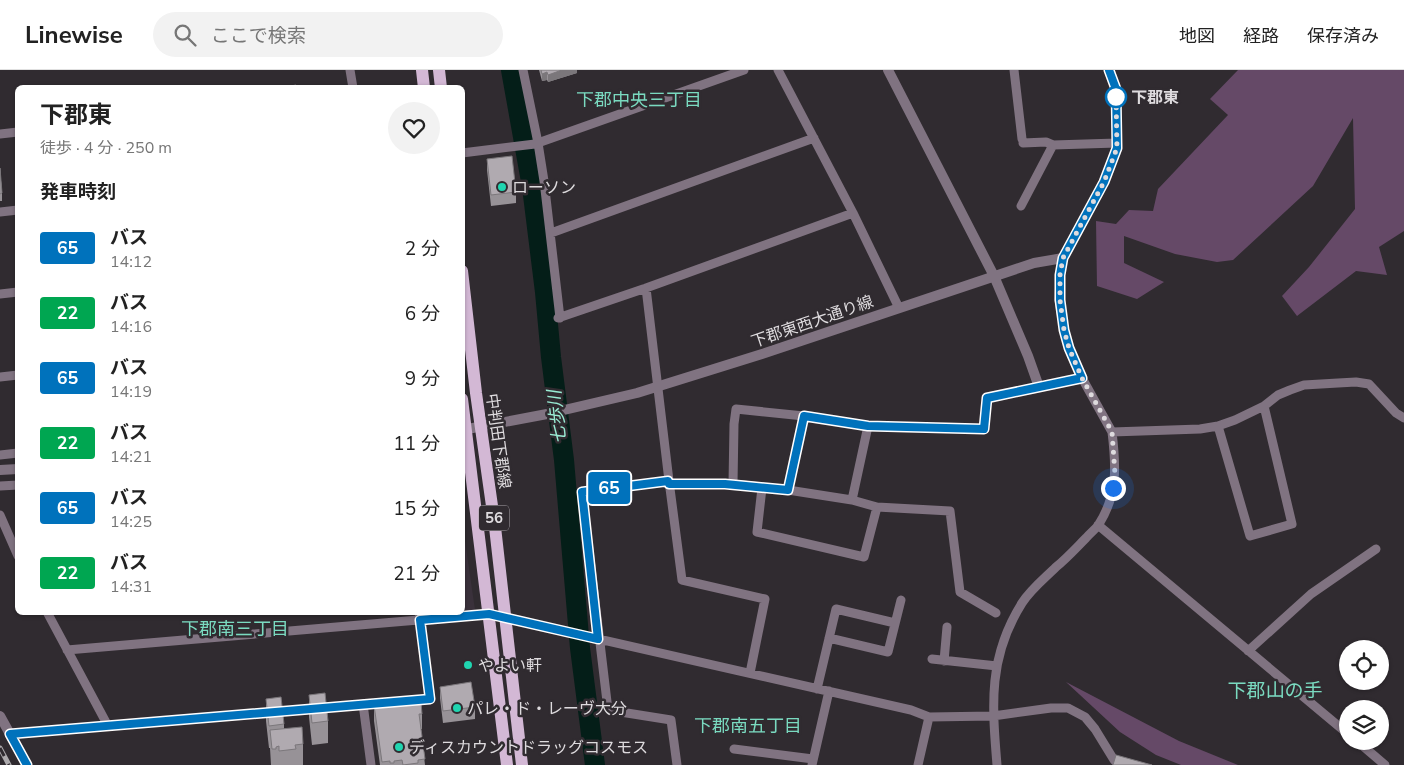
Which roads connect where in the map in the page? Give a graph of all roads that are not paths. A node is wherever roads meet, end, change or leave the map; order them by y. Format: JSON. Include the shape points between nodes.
{"nodes":[{"id":1,"x":350,"y":70,"type":"edge"},
{"id":2,"x":422,"y":70,"type":"edge"},
{"id":3,"x":438,"y":70,"type":"edge"},
{"id":4,"x":523,"y":70,"type":"edge"},
{"id":5,"x":744,"y":70,"type":"edge"},
{"id":6,"x":778,"y":70,"type":"edge"},
{"id":7,"x":888,"y":70,"type":"edge"},
{"id":8,"x":1014,"y":70,"type":"edge"},
{"id":9,"x":1109,"y":70,"type":"edge"},
{"id":10,"x":353,"y":85,"type":"edge"},
{"id":11,"x":424,"y":85,"type":"edge"},
{"id":12,"x":440,"y":85,"type":"edge"},
{"id":13,"x":15,"y":132,"type":"edge"},
{"id":14,"x":0,"y":134,"type":"edge"},
{"id":15,"x":814,"y":138,"type":"junction"},
{"id":16,"x":1117,"y":143,"type":"junction"},
{"id":17,"x":537,"y":144,"type":"junction"},
{"id":18,"x":1053,"y":145,"type":"junction"},
{"id":19,"x":465,"y":153,"type":"edge"},
{"id":20,"x":1021,"y":206,"type":"dead end"},
{"id":21,"x":15,"y":210,"type":"edge"},
{"id":22,"x":0,"y":212,"type":"edge"},
{"id":23,"x":853,"y":213,"type":"junction"},
{"id":24,"x":551,"y":232,"type":"junction"},
{"id":25,"x":1063,"y":258,"type":"junction"},
{"id":26,"x":994,"y":276,"type":"junction"},
{"id":27,"x":646,"y":288,"type":"junction"},
{"id":28,"x":15,"y":292,"type":"edge"},
{"id":29,"x":0,"y":294,"type":"edge"},
{"id":30,"x":465,"y":297,"type":"edge"},
{"id":31,"x":900,"y":308,"type":"junction"},
{"id":32,"x":15,"y":375,"type":"edge"},
{"id":33,"x":0,"y":377,"type":"edge"},
{"id":34,"x":1082,"y":378,"type":"junction"},
{"id":35,"x":658,"y":386,"type":"junction"},
{"id":36,"x":1039,"y":387,"type":"junction"},
{"id":37,"x":1264,"y":406,"type":"junction"},
{"id":38,"x":1403,"y":414,"type":"edge"},
{"id":39,"x":804,"y":416,"type":"junction"},
{"id":40,"x":868,"y":426,"type":"junction"},
{"id":41,"x":1218,"y":426,"type":"junction"},
{"id":42,"x":480,"y":427,"type":"junction"},
{"id":43,"x":465,"y":430,"type":"edge"},
{"id":44,"x":1112,"y":432,"type":"junction"},
{"id":45,"x":465,"y":437,"type":"edge"},
{"id":46,"x":15,"y":453,"type":"edge"},
{"id":47,"x":0,"y":455,"type":"edge"},
{"id":48,"x":15,"y":469,"type":"edge"},
{"id":49,"x":0,"y":470,"type":"edge"},
{"id":50,"x":669,"y":482,"type":"junction"},
{"id":51,"x":733,"y":484,"type":"junction"},
{"id":52,"x":15,"y":485,"type":"edge"},
{"id":53,"x":0,"y":486,"type":"edge"},
{"id":54,"x":762,"y":488,"type":"junction"},
{"id":55,"x":788,"y":490,"type":"junction"},
{"id":56,"x":852,"y":500,"type":"junction"},
{"id":57,"x":877,"y":508,"type":"junction"},
{"id":58,"x":0,"y":516,"type":"edge"},
{"id":59,"x":1098,"y":525,"type":"junction"},
{"id":60,"x":15,"y":549,"type":"edge"},
{"id":61,"x":1376,"y":549,"type":"dead end"},
{"id":62,"x":900,"y":600,"type":"dead end"},
{"id":63,"x":996,"y":613,"type":"dead end"},
{"id":64,"x":489,"y":614,"type":"junction"},
{"id":65,"x":49,"y":615,"type":"edge"},
{"id":66,"x":454,"y":615,"type":"edge"},
{"id":67,"x":465,"y":615,"type":"edge"},
{"id":68,"x":420,"y":616,"type":"edge"},
{"id":69,"x":504,"y":618,"type":"junction"},
{"id":70,"x":895,"y":623,"type":"junction"},
{"id":71,"x":947,"y":627,"type":"dead end"},
{"id":72,"x":596,"y":638,"type":"junction"},
{"id":73,"x":829,"y":638,"type":"junction"},
{"id":74,"x":67,"y":650,"type":"junction"},
{"id":75,"x":1248,"y":650,"type":"junction"},
{"id":76,"x":932,"y":660,"type":"dead end"},
{"id":77,"x":944,"y":661,"type":"junction"},
{"id":78,"x":997,"y":666,"type":"junction"},
{"id":79,"x":750,"y":673,"type":"junction"},
{"id":80,"x":817,"y":689,"type":"junction"},
{"id":81,"x":829,"y":692,"type":"junction"},
{"id":82,"x":363,"y":704,"type":"junction"},
{"id":83,"x":0,"y":716,"type":"edge"},
{"id":84,"x":993,"y":716,"type":"junction"},
{"id":85,"x":929,"y":717,"type":"junction"},
{"id":86,"x":108,"y":726,"type":"junction"},
{"id":87,"x":1339,"y":726,"type":"edge"},
{"id":88,"x":10,"y":734,"type":"junction"},
{"id":89,"x":734,"y":749,"type":"dead end"},
{"id":90,"x":1368,"y":750,"type":"edge"},
{"id":91,"x":813,"y":762,"type":"edge"},
{"id":92,"x":27,"y":765,"type":"edge"},
{"id":93,"x":371,"y":765,"type":"edge"},
{"id":94,"x":508,"y":765,"type":"edge"},
{"id":95,"x":522,"y":765,"type":"edge"},
{"id":96,"x":677,"y":765,"type":"edge"},
{"id":97,"x":918,"y":765,"type":"edge"},
{"id":98,"x":997,"y":765,"type":"edge"},
{"id":99,"x":1120,"y":765,"type":"edge"},
{"id":100,"x":1385,"y":765,"type":"edge"}],
"edges":[{"from":1,"to":10,"type":"street"},
{"from":2,"to":11,"type":"main road"},
{"from":3,"to":12,"type":"main road"},
{"from":4,"to":17,"type":"street"},
{"from":5,"to":17,"type":"street"},
{"from":6,"to":15,"type":"street"},
{"from":7,"to":26,"type":"street"},
{"from":8,"to":18,"type":"street","via":[[1022,141]]},
{"from":9,"to":16,"type":"street","via":[[1116,89]]},
{"from":13,"to":14,"type":"street"},
{"from":15,"to":23,"type":"street"},
{"from":15,"to":24,"type":"street"},
{"from":16,"to":18,"type":"street"},
{"from":16,"to":25,"type":"street","via":[[1104,182]]},
{"from":17,"to":19,"type":"street"},
{"from":17,"to":24,"type":"street"},
{"from":18,"to":20,"type":"street"},
{"from":21,"to":22,"type":"street"},
{"from":23,"to":27,"type":"street"},
{"from":23,"to":31,"type":"street"},
{"from":24,"to":27,"type":"street","via":[[559,318]]},
{"from":25,"to":26,"type":"street","name":"下郡東西大通り線"},
{"from":25,"to":34,"type":"street","via":[[1060,300],[1064,330]]},
{"from":26,"to":31,"type":"street","name":"下郡東西大通り線"},
{"from":26,"to":36,"type":"street"},
{"from":27,"to":35,"type":"street"},
{"from":28,"to":29,"type":"street"},
{"from":30,"to":42,"type":"main road","name":"中判田下郡線","number":"56"},
{"from":31,"to":35,"type":"street","name":"下郡東西大通り線"},
{"from":32,"to":33,"type":"street"},
{"from":34,"to":36,"type":"street"},
{"from":34,"to":44,"type":"street"},
{"from":35,"to":42,"type":"street","name":"下郡東西大通り線"},
{"from":35,"to":50,"type":"street"},
{"from":36,"to":40,"type":"street","via":[[987,398],[984,429]]},
{"from":37,"to":38,"type":"street","via":[[1278,395],[1304,385],[1356,382],[1369,384]]},
{"from":37,"to":41,"type":"street"},
{"from":37,"to":41,"type":"street","via":[[1292,524],[1250,536]]},
{"from":39,"to":40,"type":"street"},
{"from":39,"to":51,"type":"street","via":[[736,409]]},
{"from":39,"to":55,"type":"street"},
{"from":40,"to":56,"type":"street"},
{"from":41,"to":44,"type":"street"},
{"from":42,"to":43,"type":"street"},
{"from":42,"to":69,"type":"main road","name":"中判田下郡線","number":"56"},
{"from":44,"to":59,"type":"street","via":[[1115,474],[1110,501]]},
{"from":45,"to":64,"type":"main road","name":"中判田下郡線","number":"56"},
{"from":46,"to":47,"type":"street"},
{"from":48,"to":49,"type":"street"},
{"from":50,"to":51,"type":"street"},
{"from":50,"to":72,"type":"street","via":[[582,492]]},
{"from":50,"to":79,"type":"street","via":[[682,580],[765,599]]},
{"from":51,"to":54,"type":"street"},
{"from":52,"to":53,"type":"street"},
{"from":54,"to":55,"type":"street"},
{"from":54,"to":57,"type":"street","via":[[757,532],[864,557]]},
{"from":55,"to":56,"type":"street"},
{"from":56,"to":57,"type":"street"},
{"from":57,"to":63,"type":"street","via":[[950,511],[960,592]]},
{"from":58,"to":60,"type":"street"},
{"from":59,"to":75,"type":"street"},
{"from":59,"to":78,"type":"street","via":[[1023,601],[1005,637]]},
{"from":61,"to":75,"type":"street","via":[[1311,594]]},
{"from":62,"to":70,"type":"street"},
{"from":64,"to":67,"type":"street"},
{"from":64,"to":69,"type":"street"},
{"from":64,"to":94,"type":"main road","name":"中判田下郡線","number":"56"},
{"from":65,"to":74,"type":"street"},
{"from":66,"to":68,"type":"street"},
{"from":68,"to":74,"type":"street"},
{"from":68,"to":82,"type":"street","via":[[430,699]]},
{"from":69,"to":72,"type":"street"},
{"from":69,"to":95,"type":"main road","name":"中判田下郡線","number":"56"},
{"from":70,"to":73,"type":"street","via":[[836,609]]},
{"from":70,"to":73,"type":"street","via":[[888,652]]},
{"from":71,"to":77,"type":"street"},
{"from":72,"to":79,"type":"street"},
{"from":72,"to":96,"type":"street","via":[[608,710],[672,720]]},
{"from":73,"to":80,"type":"street"},
{"from":74,"to":86,"type":"street"},
{"from":75,"to":87,"type":"street"},
{"from":76,"to":77,"type":"street"},
{"from":77,"to":78,"type":"street"},
{"from":78,"to":84,"type":"street"},
{"from":79,"to":80,"type":"street"},
{"from":80,"to":81,"type":"street"},
{"from":81,"to":85,"type":"street"},
{"from":81,"to":91,"type":"street"},
{"from":82,"to":86,"type":"street"},
{"from":82,"to":93,"type":"street"},
{"from":83,"to":88,"type":"street"},
{"from":84,"to":85,"type":"street"},
{"from":84,"to":98,"type":"street"},
{"from":84,"to":99,"type":"street","via":[[1051,708],[1071,709],[1085,717]]},
{"from":85,"to":97,"type":"street"},
{"from":86,"to":88,"type":"street"},
{"from":88,"to":92,"type":"street"},
{"from":89,"to":91,"type":"street"},
{"from":90,"to":100,"type":"street"}]}
